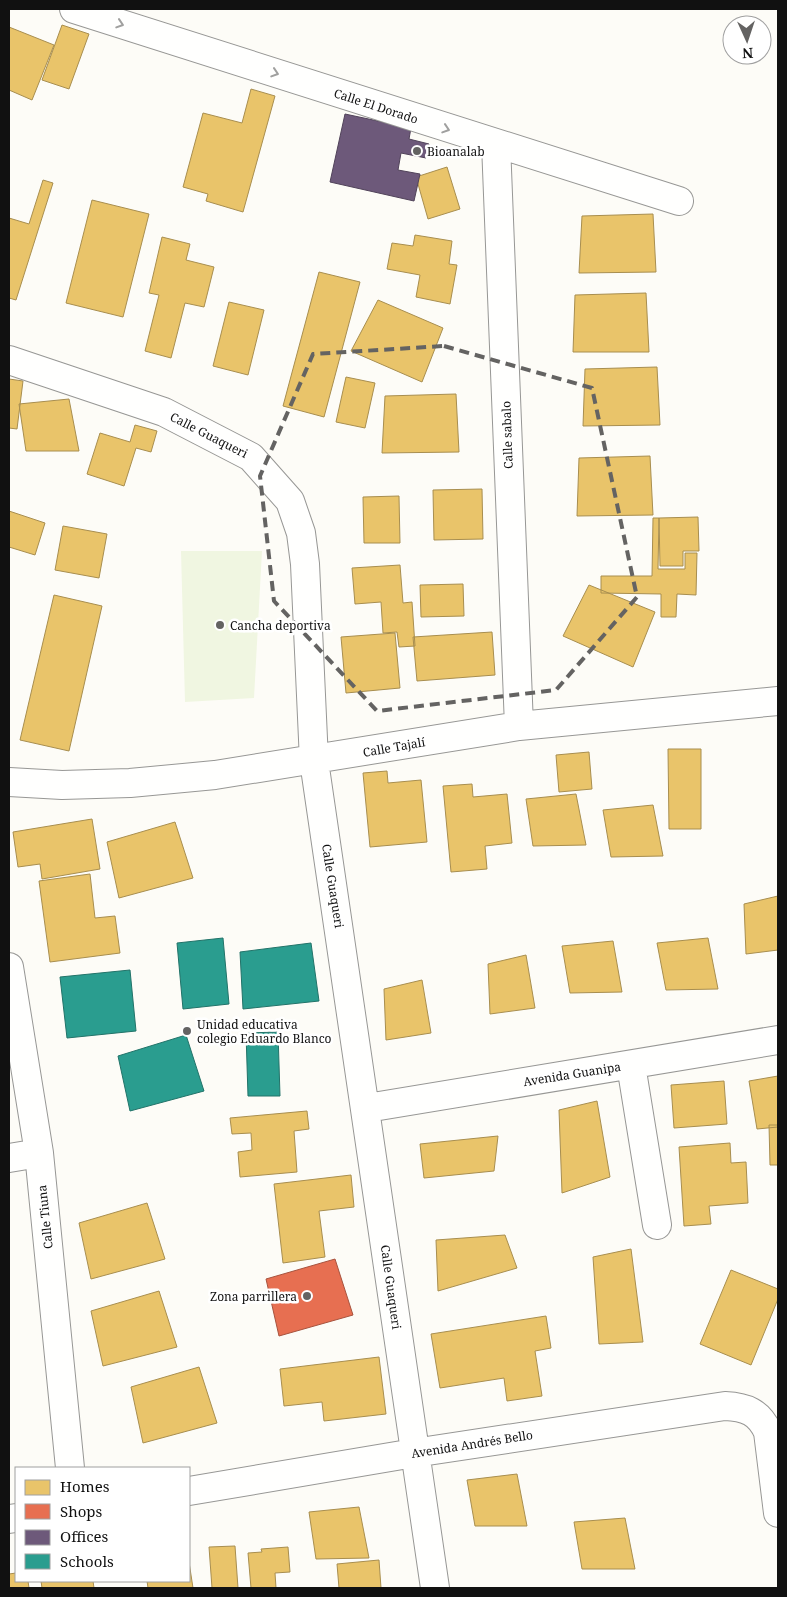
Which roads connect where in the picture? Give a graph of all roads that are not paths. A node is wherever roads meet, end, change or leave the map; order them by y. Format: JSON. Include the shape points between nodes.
{"nodes":[{"id":1,"x":74,"y":9,"type":"edge"},
{"id":2,"x":496,"y":144,"type":"junction"},
{"id":3,"x":679,"y":201,"type":"dead end"},
{"id":4,"x":9,"y":360,"type":"edge"},
{"id":5,"x":778,"y":701,"type":"edge"},
{"id":6,"x":519,"y":726,"type":"junction"},
{"id":7,"x":314,"y":760,"type":"junction"},
{"id":8,"x":9,"y":782,"type":"edge"},
{"id":9,"x":9,"y":967,"type":"edge"},
{"id":10,"x":778,"y":1040,"type":"edge"},
{"id":11,"x":630,"y":1065,"type":"junction"},
{"id":12,"x":366,"y":1108,"type":"junction"},
{"id":13,"x":39,"y":1153,"type":"junction"},
{"id":14,"x":9,"y":1158,"type":"edge"},
{"id":15,"x":657,"y":1225,"type":"dead end"},
{"id":16,"x":414,"y":1453,"type":"junction"},
{"id":17,"x":70,"y":1467,"type":"edge"},
{"id":18,"x":190,"y":1491,"type":"edge"},
{"id":19,"x":778,"y":1513,"type":"edge"},
{"id":20,"x":435,"y":1588,"type":"edge"}],
"edges":[{"from":1,"to":2,"type":"street","name":"Calle El Dorado","one_way":true},
{"from":2,"to":3,"type":"street","name":"Calle El Dorado"},
{"from":2,"to":6,"type":"street","name":"Calle sabalo"},
{"from":4,"to":7,"type":"street","name":"Calle Guaqueri","via":[[164,412],[251,457],[290,501],[301,533],[305,564]]},
{"from":5,"to":6,"type":"street","name":"Calle Tajalí"},
{"from":6,"to":7,"type":"street","name":"Calle Tajalí"},
{"from":7,"to":8,"type":"street","name":"Calle Tajalí","via":[[215,775],[130,783],[62,785]]},
{"from":7,"to":12,"type":"street","name":"Calle Guaqueri"},
{"from":9,"to":13,"type":"street","name":"Calle Tiuna"},
{"from":10,"to":11,"type":"street","name":"Avenida Guanipa"},
{"from":11,"to":12,"type":"street","name":"Avenida Guanipa"},
{"from":11,"to":15,"type":"street"},
{"from":12,"to":16,"type":"street","name":"Calle Guaqueri"},
{"from":13,"to":14,"type":"street"},
{"from":13,"to":17,"type":"street","name":"Calle Tiuna"},
{"from":16,"to":18,"type":"street","name":"Avenida Andrés Bello"},
{"from":16,"to":19,"type":"street","name":"Avenida Andrés Bello","via":[[726,1406],[741,1407],[755,1412],[764,1421],[768,1432]]},
{"from":16,"to":20,"type":"street","name":"Calle Guaqueri"}]}
